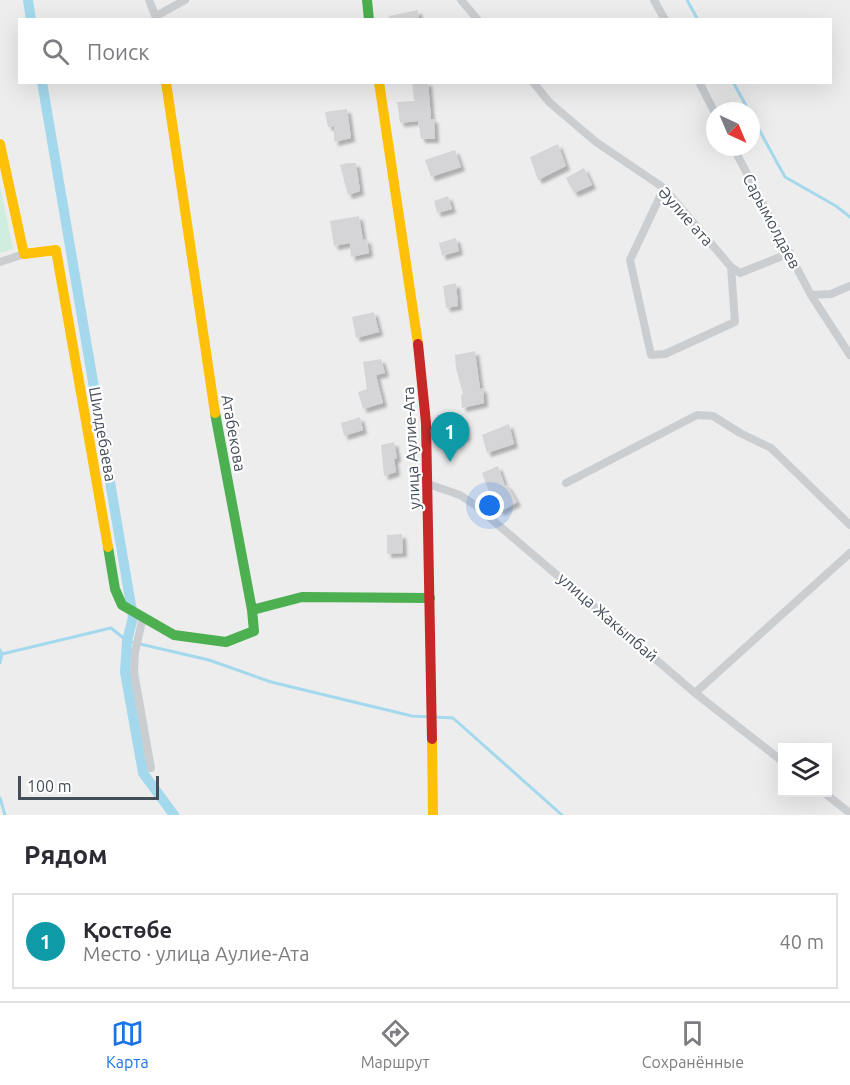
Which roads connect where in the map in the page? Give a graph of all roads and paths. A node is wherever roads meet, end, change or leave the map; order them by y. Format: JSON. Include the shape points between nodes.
{"nodes":[{"id":1,"x":149,"y":0,"type":"edge"},
{"id":2,"x":184,"y":0,"type":"edge"},
{"id":3,"x":366,"y":0,"type":"edge"},
{"id":4,"x":461,"y":0,"type":"edge"},
{"id":5,"x":654,"y":0,"type":"edge"},
{"id":6,"x":157,"y":18,"type":"edge"},
{"id":7,"x":369,"y":18,"type":"edge"},
{"id":8,"x":476,"y":18,"type":"edge"},
{"id":9,"x":664,"y":18,"type":"edge"},
{"id":10,"x":166,"y":84,"type":"edge"},
{"id":11,"x":379,"y":84,"type":"edge"},
{"id":12,"x":535,"y":84,"type":"edge"},
{"id":13,"x":700,"y":84,"type":"edge"},
{"id":14,"x":709,"y":102,"type":"edge"},
{"id":15,"x":0,"y":144,"type":"edge"},
{"id":16,"x":738,"y":156,"type":"edge"},
{"id":17,"x":664,"y":188,"type":"junction"},
{"id":18,"x":790,"y":253,"type":"junction"},
{"id":19,"x":24,"y":254,"type":"junction"},
{"id":20,"x":0,"y":262,"type":"edge"},
{"id":21,"x":732,"y":267,"type":"junction"},
{"id":22,"x":850,"y":286,"type":"edge"},
{"id":23,"x":811,"y":295,"type":"junction"},
{"id":24,"x":850,"y":355,"type":"edge"},
{"id":25,"x":566,"y":483,"type":"dead end"},
{"id":26,"x":428,"y":484,"type":"junction"},
{"id":27,"x":850,"y":525,"type":"edge"},
{"id":28,"x":850,"y":553,"type":"edge"},
{"id":29,"x":430,"y":598,"type":"junction"},
{"id":30,"x":252,"y":610,"type":"junction"},
{"id":31,"x":143,"y":617,"type":"junction"},
{"id":32,"x":695,"y":693,"type":"junction"},
{"id":33,"x":778,"y":757,"type":"edge"},
{"id":34,"x":150,"y":768,"type":"dead end"},
{"id":35,"x":830,"y":797,"type":"edge"},
{"id":36,"x":850,"y":813,"type":"edge"},
{"id":37,"x":433,"y":815,"type":"edge"}],
"edges":[{"from":1,"to":6,"type":"street"},
{"from":2,"to":6,"type":"street"},
{"from":3,"to":7,"type":"street"},
{"from":4,"to":8,"type":"street"},
{"from":5,"to":9,"type":"street"},
{"from":10,"to":30,"type":"street","name":"Атабекова","via":[[213,404]]},
{"from":11,"to":26,"type":"street","name":"улица Аулие-Ата","via":[[421,363]]},
{"from":12,"to":17,"type":"street","name":"Әулие ата","via":[[549,102],[596,142]]},
{"from":13,"to":14,"type":"street"},
{"from":15,"to":19,"type":"street"},
{"from":16,"to":18,"type":"street","name":"Сарымолдаев"},
{"from":17,"to":21,"type":"street","name":"Әулие ата"},
{"from":17,"to":21,"type":"street","via":[[630,260],[651,355],[665,354],[735,322]]},
{"from":18,"to":21,"type":"street","via":[[740,273]]},
{"from":18,"to":23,"type":"street","name":"Сарымолдаев"},
{"from":19,"to":20,"type":"street"},
{"from":19,"to":31,"type":"street","name":"Шилдебаева","via":[[56,250],[115,589],[122,605]]},
{"from":22,"to":23,"type":"street","via":[[831,294]]},
{"from":23,"to":24,"type":"street","name":"Сарымолдаев"},
{"from":25,"to":27,"type":"street","via":[[698,415],[713,416],[771,448]]},
{"from":26,"to":29,"type":"street","name":"улица Аулие-Ата"},
{"from":26,"to":32,"type":"street","name":"улица Жакыпбай","via":[[476,505]]},
{"from":28,"to":32,"type":"street"},
{"from":29,"to":30,"type":"street","via":[[302,597]]},
{"from":29,"to":37,"type":"street","name":"улица Аулие-Ата"},
{"from":30,"to":31,"type":"street","name":"Шилдебаева","via":[[254,632],[226,642],[174,635]]},
{"from":31,"to":34,"type":"street","via":[[134,672]]},
{"from":32,"to":33,"type":"street","name":"улица Жакыпбай"},
{"from":35,"to":36,"type":"street"}]}
